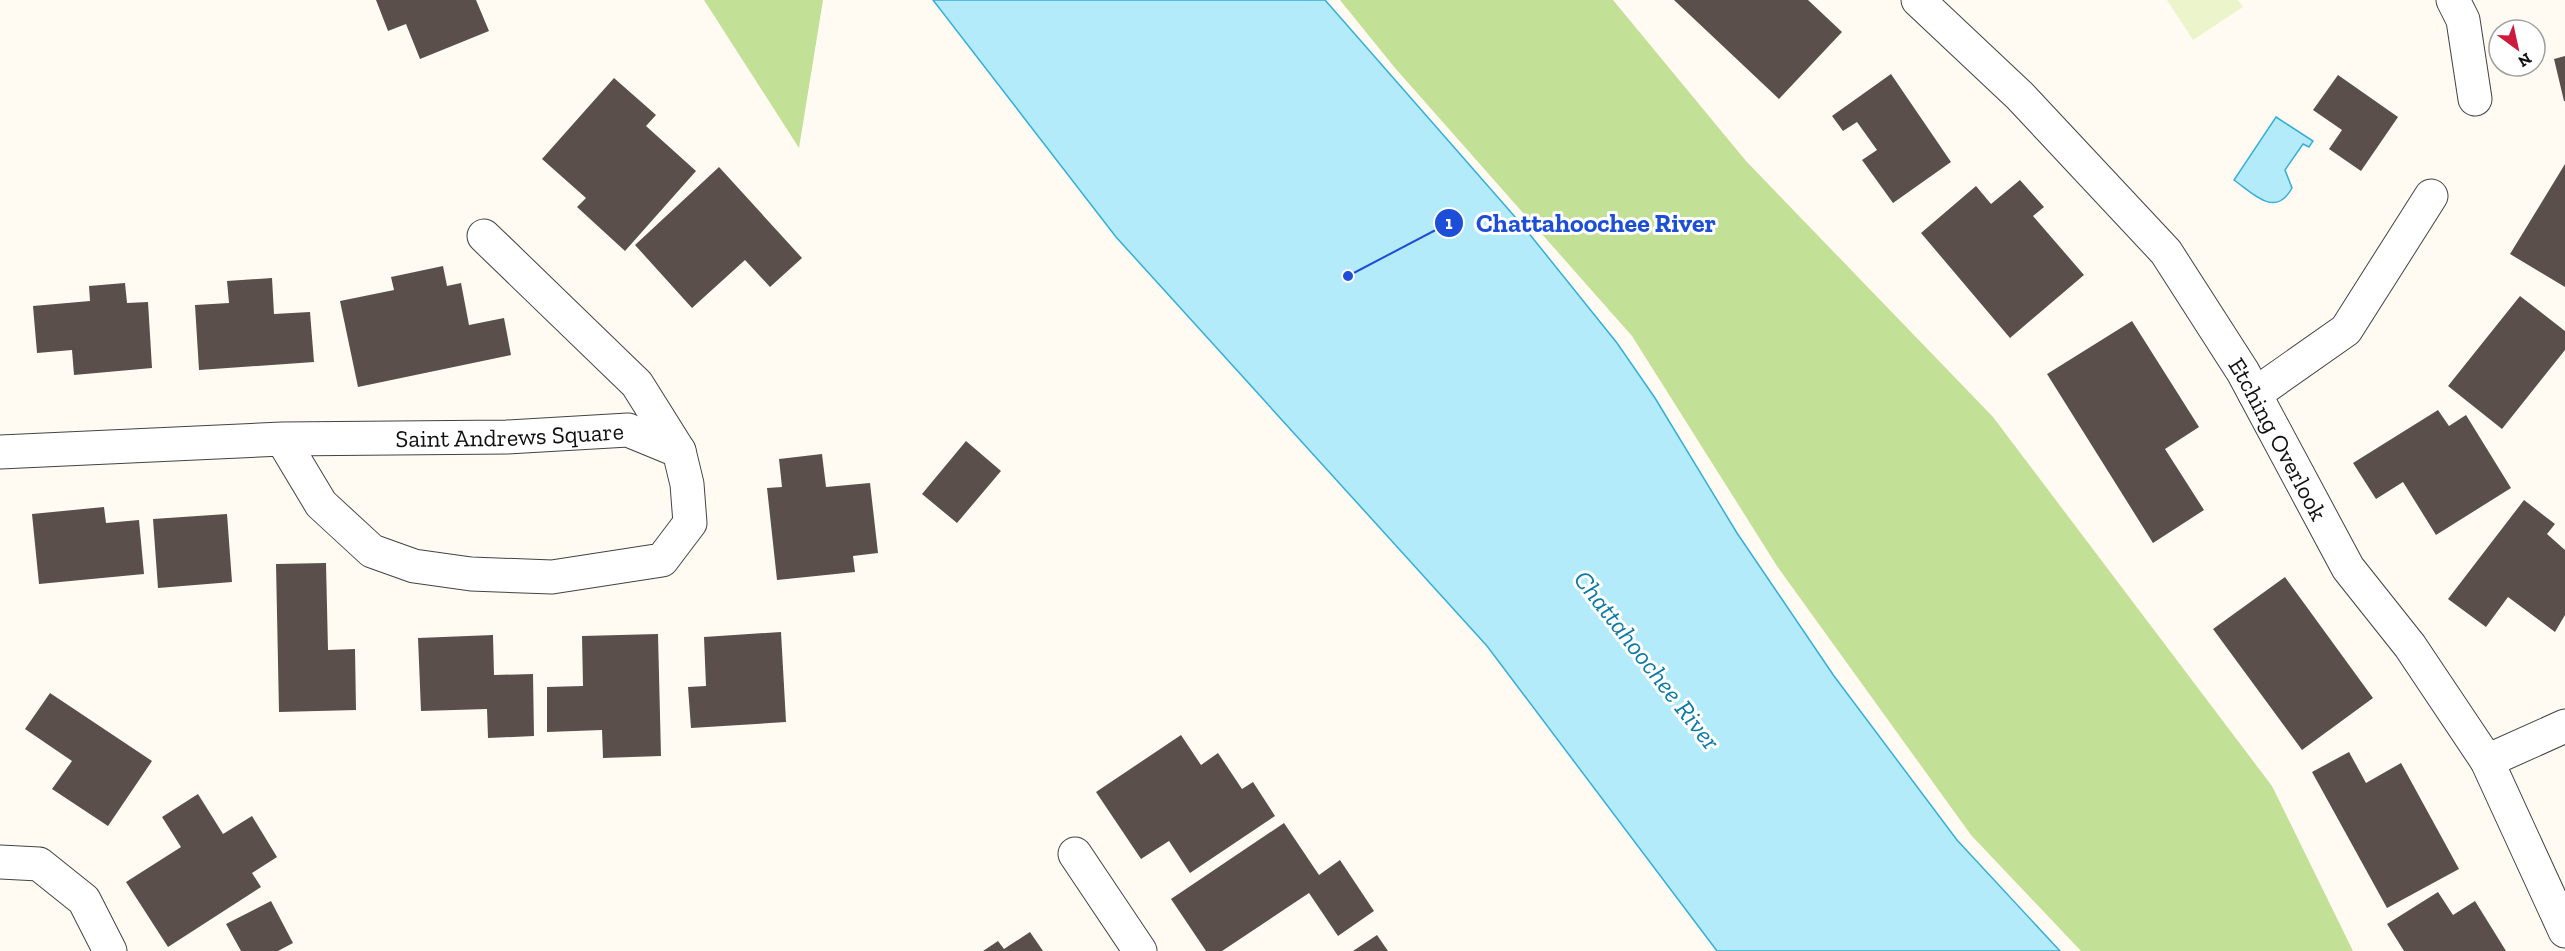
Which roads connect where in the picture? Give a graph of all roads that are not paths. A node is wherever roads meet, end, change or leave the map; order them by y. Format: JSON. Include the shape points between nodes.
{"nodes":[{"id":1,"x":1918,"y":0,"type":"edge"},
{"id":2,"x":2453,"y":0,"type":"edge"},
{"id":3,"x":2475,"y":99,"type":"dead end"},
{"id":4,"x":2431,"y":196,"type":"dead end"},
{"id":5,"x":484,"y":236,"type":"dead end"},
{"id":6,"x":2255,"y":394,"type":"junction"},
{"id":7,"x":282,"y":439,"type":"junction"},
{"id":8,"x":0,"y":452,"type":"edge"},
{"id":9,"x":678,"y":452,"type":"junction"},
{"id":10,"x":2565,"y":726,"type":"edge"},
{"id":11,"x":2487,"y":761,"type":"junction"},
{"id":12,"x":1075,"y":854,"type":"dead end"},
{"id":13,"x":0,"y":862,"type":"edge"},
{"id":14,"x":2565,"y":931,"type":"edge"},
{"id":15,"x":110,"y":951,"type":"edge"},
{"id":16,"x":1140,"y":951,"type":"edge"}],
"edges":[{"from":1,"to":6,"type":"street","name":"Etching Overlook","via":[[2020,96],[2166,252]]},
{"from":2,"to":3,"type":"street","via":[[2463,20]]},
{"from":4,"to":6,"type":"street","via":[[2346,330]]},
{"from":5,"to":9,"type":"street","via":[[637,384]]},
{"from":6,"to":11,"type":"street","name":"Etching Overlook","via":[[2348,568],[2410,646]]},
{"from":7,"to":8,"type":"street","name":"Saint Andrews Square"},
{"from":7,"to":9,"type":"street","name":"Saint Andrews Square","via":[[507,437],[628,430]]},
{"from":7,"to":9,"type":"street","via":[[321,504],[372,551],[414,566],[494,575],[552,576],[662,560],[690,523],[687,484]]},
{"from":10,"to":11,"type":"street"},
{"from":11,"to":14,"type":"street","name":"Etching Overlook"},
{"from":12,"to":16,"type":"street"},
{"from":13,"to":15,"type":"street","via":[[39,864],[84,900]]}]}
